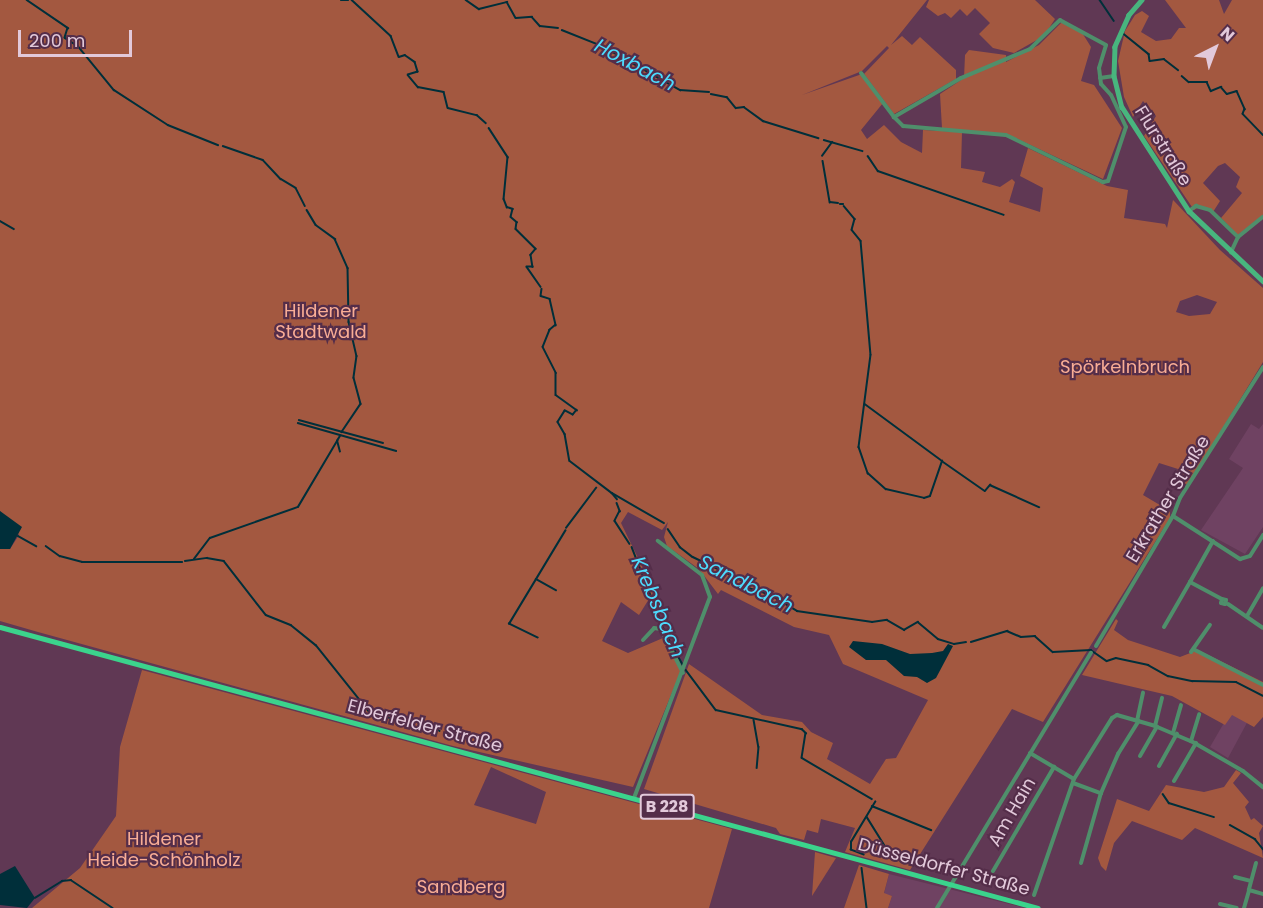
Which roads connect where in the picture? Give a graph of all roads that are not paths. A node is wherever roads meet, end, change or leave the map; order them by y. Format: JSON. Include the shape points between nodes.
{"nodes":[{"id":1,"x":1142,"y":0,"type":"edge"},
{"id":2,"x":861,"y":73,"type":"dead end"},
{"id":3,"x":1114,"y":76,"type":"junction"},
{"id":4,"x":1100,"y":78,"type":"junction"},
{"id":5,"x":894,"y":117,"type":"junction"},
{"id":6,"x":1189,"y":211,"type":"junction"},
{"id":7,"x":1263,"y":217,"type":"edge"},
{"id":8,"x":1238,"y":237,"type":"junction"},
{"id":9,"x":1231,"y":252,"type":"junction"},
{"id":10,"x":1263,"y":281,"type":"edge"},
{"id":11,"x":1263,"y":367,"type":"edge"},
{"id":12,"x":1173,"y":516,"type":"junction"},
{"id":13,"x":1263,"y":535,"type":"edge"},
{"id":14,"x":1213,"y":540,"type":"junction"},
{"id":15,"x":658,"y":541,"type":"dead end"},
{"id":16,"x":1190,"y":582,"type":"junction"},
{"id":17,"x":1263,"y":588,"type":"edge"},
{"id":18,"x":1221,"y":599,"type":"dead end"},
{"id":19,"x":1228,"y":604,"type":"dead end"},
{"id":20,"x":1246,"y":616,"type":"junction"},
{"id":21,"x":1210,"y":625,"type":"dead end"},
{"id":22,"x":0,"y":627,"type":"edge"},
{"id":23,"x":1164,"y":627,"type":"dead end"},
{"id":24,"x":1263,"y":628,"type":"edge"},
{"id":25,"x":643,"y":640,"type":"dead end"},
{"id":26,"x":1096,"y":646,"type":"dead end"},
{"id":27,"x":1092,"y":653,"type":"dead end"},
{"id":28,"x":683,"y":674,"type":"junction"},
{"id":29,"x":1263,"y":685,"type":"edge"},
{"id":30,"x":1143,"y":693,"type":"dead end"},
{"id":31,"x":1162,"y":698,"type":"dead end"},
{"id":32,"x":1181,"y":705,"type":"dead end"},
{"id":33,"x":1199,"y":714,"type":"dead end"},
{"id":34,"x":1138,"y":721,"type":"junction"},
{"id":35,"x":1156,"y":726,"type":"junction"},
{"id":36,"x":1175,"y":733,"type":"junction"},
{"id":37,"x":1193,"y":742,"type":"junction"},
{"id":38,"x":1030,"y":753,"type":"junction"},
{"id":39,"x":1140,"y":756,"type":"dead end"},
{"id":40,"x":1159,"y":766,"type":"dead end"},
{"id":41,"x":1054,"y":767,"type":"junction"},
{"id":42,"x":1073,"y":781,"type":"junction"},
{"id":43,"x":1174,"y":781,"type":"dead end"},
{"id":44,"x":1263,"y":787,"type":"edge"},
{"id":45,"x":1101,"y":793,"type":"junction"},
{"id":46,"x":634,"y":798,"type":"junction"},
{"id":47,"x":841,"y":854,"type":"joint"},
{"id":48,"x":1081,"y":863,"type":"dead end"},
{"id":49,"x":1256,"y":863,"type":"dead end"},
{"id":50,"x":993,"y":871,"type":"dead end"},
{"id":51,"x":1235,"y":877,"type":"dead end"},
{"id":52,"x":1251,"y":881,"type":"junction"},
{"id":53,"x":951,"y":884,"type":"junction"},
{"id":54,"x":1249,"y":890,"type":"junction"},
{"id":55,"x":1263,"y":894,"type":"edge"},
{"id":56,"x":1034,"y":895,"type":"dead end"},
{"id":57,"x":1220,"y":904,"type":"dead end"},
{"id":58,"x":937,"y":908,"type":"edge"},
{"id":59,"x":1038,"y":908,"type":"edge"},
{"id":60,"x":1237,"y":908,"type":"edge"},
{"id":61,"x":1244,"y":908,"type":"edge"}],
"edges":[{"from":1,"to":3,"type":"main road","name":"Flurstraße","via":[[1117,39]]},
{"from":2,"to":5,"type":"street"},
{"from":3,"to":4,"type":"street"},
{"from":3,"to":6,"type":"main road","name":"Flurstraße","via":[[1129,121]]},
{"from":4,"to":5,"type":"street","via":[[1106,45],[1060,20],[1030,49],[962,78]]},
{"from":4,"to":5,"type":"street","via":[[1126,127],[1107,182],[1006,135],[903,126]]},
{"from":6,"to":8,"type":"street","via":[[1196,206],[1210,210]]},
{"from":6,"to":9,"type":"main road","name":"Flurstraße"},
{"from":7,"to":8,"type":"street"},
{"from":8,"to":9,"type":"street"},
{"from":9,"to":10,"type":"main road","name":"Flurstraße"},
{"from":11,"to":12,"type":"street","name":"Erkrather Straße","via":[[1180,498]]},
{"from":12,"to":14,"type":"street"},
{"from":12,"to":26,"type":"street","name":"Erkrather Straße"},
{"from":13,"to":14,"type":"street","via":[[1250,556],[1240,559]]},
{"from":14,"to":16,"type":"street"},
{"from":15,"to":28,"type":"street","via":[[702,575],[709,589],[709,604]]},
{"from":16,"to":18,"type":"street"},
{"from":16,"to":23,"type":"street"},
{"from":17,"to":20,"type":"street"},
{"from":19,"to":20,"type":"street"},
{"from":20,"to":24,"type":"street"},
{"from":21,"to":29,"type":"street","via":[[1193,651]]},
{"from":22,"to":46,"type":"main road","name":"Elberfelder Straße","number":"B 228"},
{"from":25,"to":28,"type":"street","via":[[654,628],[661,629]]},
{"from":27,"to":38,"type":"street"},
{"from":28,"to":46,"type":"street"},
{"from":30,"to":34,"type":"street"},
{"from":31,"to":35,"type":"street"},
{"from":32,"to":36,"type":"street"},
{"from":33,"to":37,"type":"street"},
{"from":34,"to":35,"type":"street"},
{"from":34,"to":42,"type":"street","via":[[1112,718]]},
{"from":34,"to":45,"type":"street"},
{"from":35,"to":36,"type":"street"},
{"from":35,"to":39,"type":"street"},
{"from":36,"to":37,"type":"street"},
{"from":36,"to":40,"type":"street"},
{"from":37,"to":43,"type":"street"},
{"from":37,"to":44,"type":"street","via":[[1244,771]]},
{"from":38,"to":41,"type":"street"},
{"from":38,"to":53,"type":"street"},
{"from":41,"to":42,"type":"street"},
{"from":41,"to":50,"type":"street","name":"Am Hain"},
{"from":42,"to":45,"type":"street"},
{"from":42,"to":56,"type":"street"},
{"from":45,"to":48,"type":"street"},
{"from":46,"to":47,"type":"main road","name":"Elberfelder Straße","number":"B 228"},
{"from":47,"to":53,"type":"main road","name":"Düsseldorfer Straße","number":"B 228"},
{"from":49,"to":52,"type":"street"},
{"from":51,"to":52,"type":"street"},
{"from":52,"to":54,"type":"street"},
{"from":53,"to":58,"type":"street"},
{"from":53,"to":59,"type":"main road","name":"Düsseldorfer Straße","number":"B 228"},
{"from":54,"to":55,"type":"street"},
{"from":54,"to":61,"type":"street"},
{"from":57,"to":60,"type":"street"}]}
